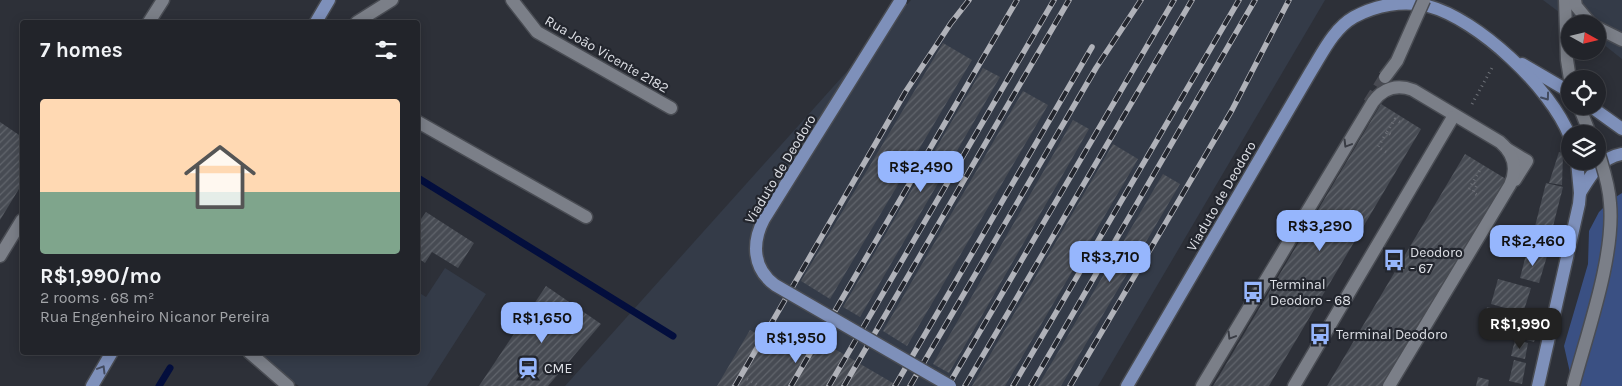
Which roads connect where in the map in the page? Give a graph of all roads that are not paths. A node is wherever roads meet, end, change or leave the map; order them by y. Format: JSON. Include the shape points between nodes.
{"nodes":[{"id":1,"x":163,"y":0,"type":"edge"},
{"id":2,"x":329,"y":0,"type":"edge"},
{"id":3,"x":392,"y":0,"type":"edge"},
{"id":4,"x":512,"y":0,"type":"edge"},
{"id":5,"x":901,"y":0,"type":"edge"},
{"id":6,"x":1565,"y":0,"type":"edge"},
{"id":7,"x":1575,"y":0,"type":"edge"},
{"id":8,"x":1418,"y":1,"type":"edge"},
{"id":9,"x":1584,"y":15,"type":"edge"},
{"id":10,"x":150,"y":20,"type":"edge"},
{"id":11,"x":317,"y":20,"type":"edge"},
{"id":12,"x":360,"y":20,"type":"edge"},
{"id":13,"x":1606,"y":32,"type":"edge"},
{"id":14,"x":1622,"y":40,"type":"edge"},
{"id":15,"x":1515,"y":61,"type":"junction"},
{"id":16,"x":1569,"y":70,"type":"edge"},
{"id":17,"x":1561,"y":86,"type":"edge"},
{"id":18,"x":671,"y":108,"type":"dead end"},
{"id":19,"x":1603,"y":115,"type":"edge"},
{"id":20,"x":1453,"y":117,"type":"junction"},
{"id":21,"x":420,"y":123,"type":"edge"},
{"id":22,"x":1563,"y":125,"type":"edge"},
{"id":23,"x":1622,"y":129,"type":"edge"},
{"id":24,"x":1622,"y":154,"type":"edge"},
{"id":25,"x":1578,"y":170,"type":"edge"},
{"id":26,"x":1604,"y":170,"type":"edge"},
{"id":27,"x":1580,"y":193,"type":"junction"},
{"id":28,"x":586,"y":217,"type":"dead end"},
{"id":29,"x":20,"y":223,"type":"edge"},
{"id":30,"x":0,"y":256,"type":"edge"},
{"id":31,"x":110,"y":355,"type":"edge"},
{"id":32,"x":252,"y":355,"type":"edge"},
{"id":33,"x":92,"y":386,"type":"edge"},
{"id":34,"x":288,"y":386,"type":"edge"},
{"id":35,"x":950,"y":386,"type":"edge"},
{"id":36,"x":1128,"y":386,"type":"edge"},
{"id":37,"x":1202,"y":386,"type":"edge"},
{"id":38,"x":1294,"y":386,"type":"edge"},
{"id":39,"x":1391,"y":386,"type":"edge"},
{"id":40,"x":1538,"y":386,"type":"edge"},
{"id":41,"x":1573,"y":386,"type":"edge"}],
"edges":[{"from":1,"to":10,"type":"street"},
{"from":2,"to":11,"type":"main road"},
{"from":3,"to":12,"type":"street"},
{"from":4,"to":18,"type":"street","name":"Rua João Vicente 2182","via":[[537,32]]},
{"from":5,"to":35,"type":"main road","name":"Viaduto de Deodoro","bridge":true,"via":[[764,219],[757,236],[756,259],[760,269],[775,284]]},
{"from":6,"to":16,"type":"street"},
{"from":7,"to":9,"type":"street"},
{"from":8,"to":15,"type":"main road","name":"Viaduto de Deodoro","via":[[1458,19]]},
{"from":8,"to":20,"type":"street","bridge":true,"via":[[1397,60],[1385,77]]},
{"from":8,"to":36,"type":"main road","name":"Viaduto de Deodoro","via":[[1370,9],[1339,29],[1310,73]]},
{"from":13,"to":14,"type":"street"},
{"from":15,"to":17,"type":"main road"},
{"from":15,"to":22,"type":"main road","one_way":true,"via":[[1548,99]]},
{"from":19,"to":23,"type":"main road"},
{"from":20,"to":38,"type":"street"},
{"from":20,"to":39,"type":"street","via":[[1527,161]]},
{"from":21,"to":28,"type":"street"},
{"from":24,"to":27,"type":"main road","via":[[1603,161]]},
{"from":25,"to":27,"type":"main road"},
{"from":26,"to":41,"type":"street","bridge":true,"via":[[1610,203],[1609,241]]},
{"from":27,"to":40,"type":"main road","via":[[1574,234]]},
{"from":29,"to":30,"type":"street"},
{"from":33,"to":31,"type":"main road","one_way":true},
{"from":32,"to":34,"type":"street"},
{"from":39,"to":37,"type":"street","one_way":true,"via":[[1510,185],[1515,170],[1511,154],[1500,142],[1413,90],[1398,87],[1383,91],[1372,102]]}]}
